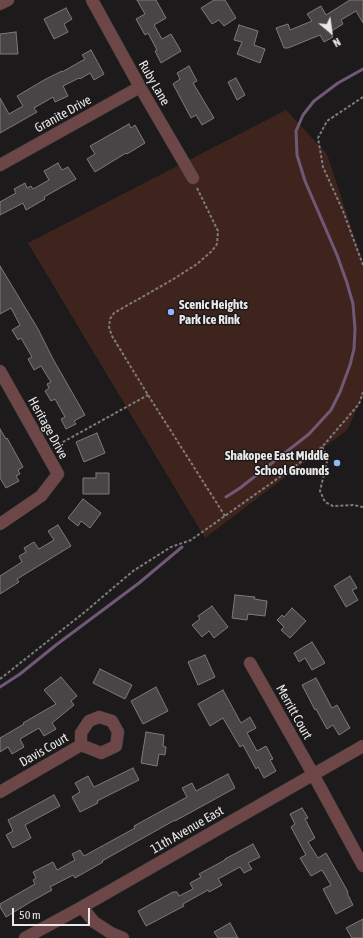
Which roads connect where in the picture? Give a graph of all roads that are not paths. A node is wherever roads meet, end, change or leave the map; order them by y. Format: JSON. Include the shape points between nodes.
{"nodes":[{"id":1,"x":8,"y":0,"type":"edge"},
{"id":2,"x":92,"y":0,"type":"edge"},
{"id":3,"x":0,"y":4,"type":"edge"},
{"id":4,"x":140,"y":87,"type":"junction"},
{"id":5,"x":0,"y":165,"type":"edge"},
{"id":6,"x":193,"y":178,"type":"road end"},
{"id":7,"x":0,"y":371,"type":"edge"},
{"id":8,"x":0,"y":524,"type":"edge"},
{"id":9,"x":250,"y":663,"type":"dead end"},
{"id":10,"x":81,"y":745,"type":"dead end"},
{"id":11,"x":363,"y":746,"type":"edge"},
{"id":12,"x":313,"y":774,"type":"junction"},
{"id":13,"x":0,"y":792,"type":"edge"},
{"id":14,"x":363,"y":866,"type":"edge"},
{"id":15,"x":82,"y":907,"type":"junction"},
{"id":16,"x":25,"y":938,"type":"edge"},
{"id":17,"x":123,"y":938,"type":"edge"}],
"edges":[{"from":1,"to":3,"type":"street"},
{"from":2,"to":4,"type":"street","name":"Ruby Lane"},
{"from":4,"to":5,"type":"street","name":"Granite Drive"},
{"from":4,"to":6,"type":"street","name":"Ruby Lane"},
{"from":7,"to":8,"type":"street","name":"Heritage Drive","via":[[58,474],[41,496]]},
{"from":9,"to":12,"type":"street","name":"Merritt Court"},
{"from":10,"to":13,"type":"street","name":"Davis Court"},
{"from":11,"to":12,"type":"street","name":"11th Avenue East"},
{"from":12,"to":14,"type":"street","name":"Merritt Court"},
{"from":12,"to":15,"type":"street","name":"11th Avenue East"},
{"from":15,"to":16,"type":"street","name":"11th Avenue East"},
{"from":15,"to":17,"type":"street","via":[[94,922]]}]}
